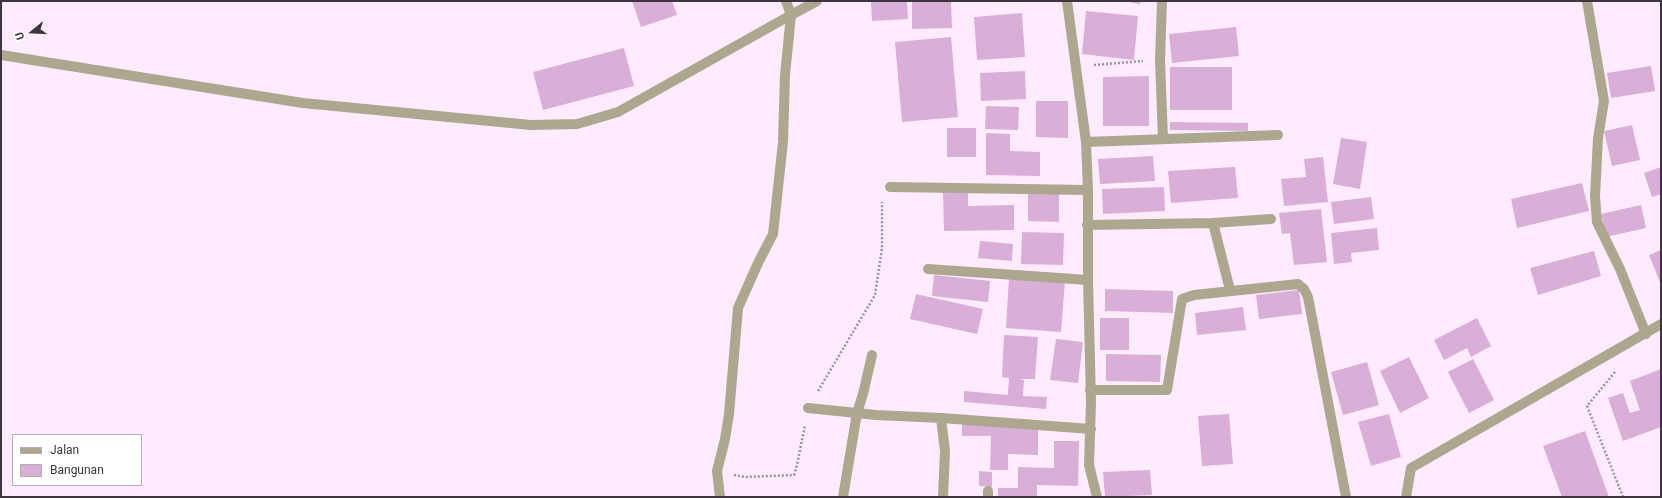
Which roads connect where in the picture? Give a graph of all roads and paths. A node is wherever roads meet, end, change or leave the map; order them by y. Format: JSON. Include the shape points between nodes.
{"nodes":[{"id":1,"x":786,"y":1,"type":"edge"},
{"id":2,"x":816,"y":1,"type":"edge"},
{"id":3,"x":1067,"y":1,"type":"edge"},
{"id":4,"x":1162,"y":1,"type":"edge"},
{"id":5,"x":1587,"y":1,"type":"edge"},
{"id":6,"x":791,"y":15,"type":"junction"},
{"id":7,"x":1,"y":55,"type":"edge"},
{"id":8,"x":1160,"y":60,"type":"junction"},
{"id":9,"x":1075,"y":66,"type":"junction"},
{"id":10,"x":1278,"y":136,"type":"dead end"},
{"id":11,"x":1164,"y":139,"type":"junction"},
{"id":12,"x":1086,"y":142,"type":"junction"},
{"id":13,"x":890,"y":187,"type":"joint"},
{"id":14,"x":1088,"y":190,"type":"junction"},
{"id":15,"x":1271,"y":219,"type":"dead end"},
{"id":16,"x":1213,"y":223,"type":"junction"},
{"id":17,"x":1087,"y":225,"type":"junction"},
{"id":18,"x":928,"y":269,"type":"dead end"},
{"id":19,"x":1088,"y":280,"type":"junction"},
{"id":20,"x":1230,"y":290,"type":"junction"},
{"id":21,"x":1661,"y":324,"type":"edge"},
{"id":22,"x":1646,"y":334,"type":"junction"},
{"id":23,"x":872,"y":355,"type":"dead end"},
{"id":24,"x":1616,"y":370,"type":"dead end"},
{"id":25,"x":1090,"y":390,"type":"junction"},
{"id":26,"x":808,"y":408,"type":"junction"},
{"id":27,"x":857,"y":413,"type":"junction"},
{"id":28,"x":941,"y":418,"type":"junction"},
{"id":29,"x":1091,"y":429,"type":"junction"},
{"id":30,"x":717,"y":471,"type":"junction"},
{"id":31,"x":720,"y":497,"type":"edge"},
{"id":32,"x":843,"y":497,"type":"edge"},
{"id":33,"x":943,"y":497,"type":"edge"},
{"id":34,"x":1097,"y":497,"type":"edge"},
{"id":35,"x":1346,"y":497,"type":"edge"},
{"id":36,"x":1406,"y":497,"type":"edge"},
{"id":37,"x":1623,"y":497,"type":"edge"}],
"edges":[{"from":1,"to":6,"type":"street"},
{"from":2,"to":6,"type":"street"},
{"from":3,"to":9,"type":"street"},
{"from":4,"to":8,"type":"street"},
{"from":5,"to":22,"type":"street","via":[[1604,101],[1598,138],[1595,196],[1597,222],[1620,269]]},
{"from":6,"to":7,"type":"street","via":[[618,112],[577,124],[531,126],[303,103]]},
{"from":6,"to":30,"type":"street","via":[[785,74],[783,142],[773,234],[738,308],[725,439]]},
{"from":8,"to":9,"type":"path"},
{"from":8,"to":11,"type":"street"},
{"from":9,"to":12,"type":"street"},
{"from":10,"to":11,"type":"street"},
{"from":11,"to":12,"type":"street"},
{"from":12,"to":14,"type":"street"},
{"from":13,"to":14,"type":"street"},
{"from":13,"to":26,"type":"path","via":[[882,196],[882,248],[875,295]]},
{"from":14,"to":17,"type":"street"},
{"from":15,"to":16,"type":"street"},
{"from":16,"to":17,"type":"street"},
{"from":16,"to":20,"type":"street"},
{"from":17,"to":19,"type":"street"},
{"from":18,"to":19,"type":"street"},
{"from":19,"to":25,"type":"street"},
{"from":20,"to":25,"type":"street","via":[[1182,298],[1167,390]]},
{"from":20,"to":35,"type":"street","via":[[1298,284],[1304,289],[1308,297]]},
{"from":21,"to":22,"type":"street"},
{"from":22,"to":36,"type":"street","via":[[1411,468]]},
{"from":23,"to":27,"type":"street"},
{"from":24,"to":37,"type":"path","via":[[1587,406]]},
{"from":25,"to":29,"type":"street"},
{"from":26,"to":27,"type":"street"},
{"from":26,"to":30,"type":"path","via":[[794,475],[745,477]]},
{"from":27,"to":28,"type":"street"},
{"from":27,"to":32,"type":"street"},
{"from":28,"to":29,"type":"street"},
{"from":28,"to":33,"type":"street","via":[[945,451]]},
{"from":29,"to":34,"type":"street","via":[[1089,465]]},
{"from":30,"to":31,"type":"street"}]}
